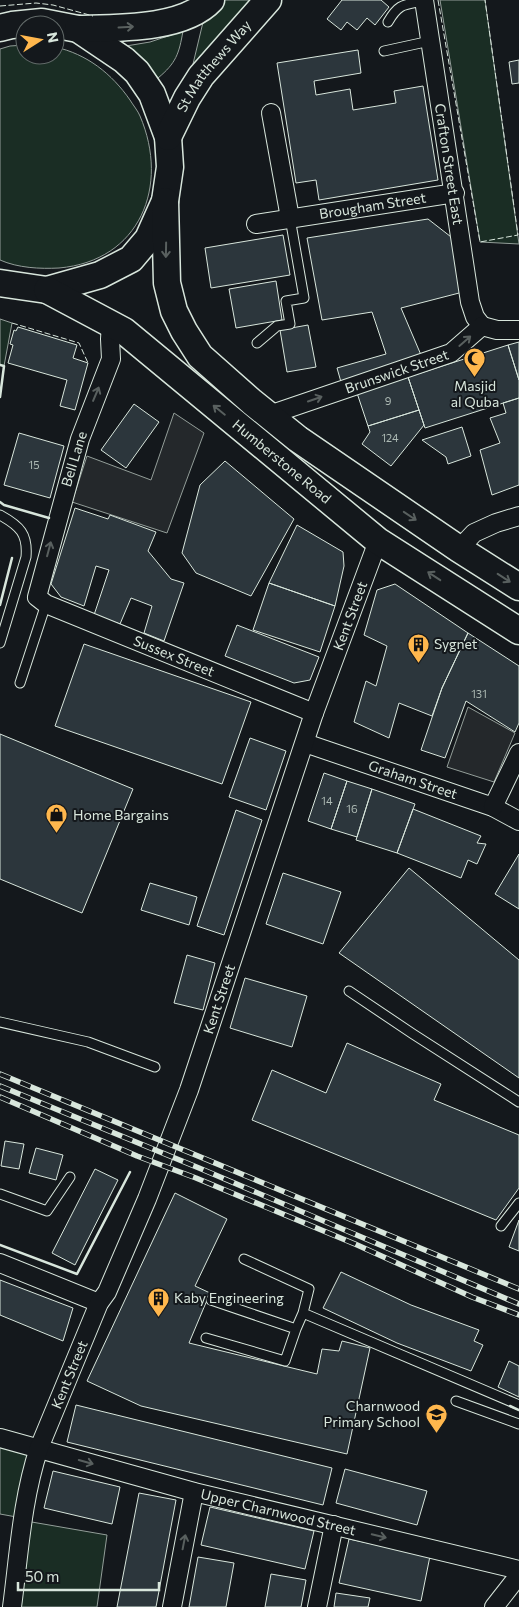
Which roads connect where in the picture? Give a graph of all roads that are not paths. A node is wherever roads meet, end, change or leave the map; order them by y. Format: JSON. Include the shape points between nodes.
{"nodes":[{"id":1,"x":211,"y":0,"type":"edge"},
{"id":2,"x":268,"y":0,"type":"edge"},
{"id":3,"x":424,"y":1,"type":"edge"},
{"id":4,"x":388,"y":22,"type":"dead end"},
{"id":5,"x":0,"y":28,"type":"edge"},
{"id":6,"x":78,"y":29,"type":"junction"},
{"id":7,"x":430,"y":41,"type":"junction"},
{"id":8,"x":384,"y":51,"type":"dead end"},
{"id":9,"x":271,"y":114,"type":"dead end"},
{"id":10,"x":168,"y":137,"type":"junction"},
{"id":11,"x":455,"y":193,"type":"junction"},
{"id":12,"x":165,"y":201,"type":"junction"},
{"id":13,"x":290,"y":218,"type":"junction"},
{"id":14,"x":256,"y":224,"type":"dead end"},
{"id":15,"x":0,"y":282,"type":"edge"},
{"id":16,"x":47,"y":290,"type":"junction"},
{"id":17,"x":111,"y":324,"type":"junction"},
{"id":18,"x":482,"y":326,"type":"junction"},
{"id":19,"x":519,"y":330,"type":"edge"},
{"id":20,"x":257,"y":343,"type":"dead end"},
{"id":21,"x":269,"y":415,"type":"junction"},
{"id":22,"x":298,"y":439,"type":"junction"},
{"id":23,"x":0,"y":515,"type":"edge"},
{"id":24,"x":519,"y":516,"type":"edge"},
{"id":25,"x":378,"y":541,"type":"junction"},
{"id":26,"x":459,"y":549,"type":"junction"},
{"id":27,"x":519,"y":587,"type":"edge"},
{"id":28,"x":41,"y":600,"type":"junction"},
{"id":29,"x":519,"y":627,"type":"edge"},
{"id":30,"x":519,"y":631,"type":"edge"},
{"id":31,"x":0,"y":643,"type":"edge"},
{"id":32,"x":20,"y":683,"type":"dead end"},
{"id":33,"x":314,"y":713,"type":"junction"},
{"id":34,"x":305,"y":743,"type":"junction"},
{"id":35,"x":519,"y":753,"type":"edge"},
{"id":36,"x":493,"y":807,"type":"junction"},
{"id":37,"x":519,"y":822,"type":"edge"},
{"id":38,"x":349,"y":991,"type":"dead end"},
{"id":39,"x":0,"y":1022,"type":"edge"},
{"id":40,"x":155,"y":1067,"type":"dead end"},
{"id":41,"x":519,"y":1102,"type":"edge"},
{"id":42,"x":70,"y":1176,"type":"dead end"},
{"id":43,"x":0,"y":1194,"type":"edge"},
{"id":44,"x":519,"y":1203,"type":"edge"},
{"id":45,"x":501,"y":1226,"type":"dead end"},
{"id":46,"x":244,"y":1259,"type":"dead end"},
{"id":47,"x":0,"y":1263,"type":"edge"},
{"id":48,"x":211,"y":1300,"type":"dead end"},
{"id":49,"x":99,"y":1303,"type":"junction"},
{"id":50,"x":303,"y":1312,"type":"junction"},
{"id":51,"x":296,"y":1329,"type":"junction"},
{"id":52,"x":206,"y":1338,"type":"dead end"},
{"id":53,"x":456,"y":1401,"type":"dead end"},
{"id":54,"x":519,"y":1405,"type":"edge"},
{"id":55,"x":519,"y":1424,"type":"edge"},
{"id":56,"x":0,"y":1438,"type":"edge"},
{"id":57,"x":39,"y":1448,"type":"junction"},
{"id":58,"x":194,"y":1492,"type":"junction"},
{"id":59,"x":334,"y":1524,"type":"junction"},
{"id":60,"x":519,"y":1570,"type":"edge"},
{"id":61,"x":519,"y":1575,"type":"edge"},
{"id":62,"x":12,"y":1607,"type":"edge"},
{"id":63,"x":172,"y":1607,"type":"edge"},
{"id":64,"x":317,"y":1607,"type":"edge"},
{"id":65,"x":494,"y":1607,"type":"edge"}],
"edges":[{"from":6,"to":1,"type":"main road","one_way":true,"via":[[150,26],[188,15]]},
{"from":2,"to":10,"type":"main road","name":"St Matthews Way","via":[[200,76]]},
{"from":3,"to":4,"type":"lane","via":[[395,9]]},
{"from":3,"to":7,"type":"street","name":"Crafton Street East"},
{"from":5,"to":6,"type":"main road","via":[[42,22]]},
{"from":6,"to":10,"type":"main road","via":[[137,72],[152,94]]},
{"from":7,"to":8,"type":"lane"},
{"from":7,"to":11,"type":"street","name":"Crafton Street East"},
{"from":9,"to":13,"type":"street"},
{"from":10,"to":12,"type":"main road","via":[[170,167]]},
{"from":11,"to":13,"type":"street","name":"Brougham Street"},
{"from":11,"to":18,"type":"street","name":"Crafton Street East","via":[[470,302]]},
{"from":12,"to":16,"type":"main road","via":[[148,239],[131,258],[100,275]]},
{"from":12,"to":21,"type":"main road","name":"Humberstone Road","one_way":true,"via":[[167,284],[180,325],[200,356]]},
{"from":13,"to":14,"type":"street","name":"Brougham Street"},
{"from":13,"to":20,"type":"lane","via":[[304,298],[286,301],[290,324],[277,326]]},
{"from":15,"to":16,"type":"main road"},
{"from":16,"to":17,"type":"main road","name":"Humberstone Road"},
{"from":25,"to":17,"type":"main road","name":"Humberstone Road","one_way":true,"via":[[124,331]]},
{"from":28,"to":17,"type":"street","name":"Bell Lane","one_way":true,"via":[[80,439],[111,359]]},
{"from":18,"to":19,"type":"street"},
{"from":21,"to":18,"type":"street","name":"Brunswick Street","one_way":true,"via":[[452,353]]},
{"from":21,"to":22,"type":"main road","name":"Humberstone Road"},
{"from":22,"to":25,"type":"main road","via":[[375,509],[383,526]]},
{"from":22,"to":26,"type":"main road","name":"Humberstone Road","one_way":true},
{"from":23,"to":31,"type":"lane","via":[[22,531],[27,544]]},
{"from":24,"to":26,"type":"street","via":[[474,533]]},
{"from":30,"to":25,"type":"main road","name":"Humberstone Road","one_way":true},
{"from":25,"to":33,"type":"street","name":"Kent Street"},
{"from":26,"to":27,"type":"main road","name":"Humberstone Road","one_way":true},
{"from":26,"to":29,"type":"main road","via":[[453,562],[460,577]]},
{"from":28,"to":32,"type":"lane"},
{"from":28,"to":33,"type":"street","name":"Sussex Street"},
{"from":33,"to":34,"type":"street","name":"Kent Street"},
{"from":34,"to":36,"type":"street","name":"Graham Street"},
{"from":34,"to":49,"type":"street","name":"Kent Street","via":[[189,1090],[147,1199],[107,1292]]},
{"from":35,"to":36,"type":"street"},
{"from":36,"to":37,"type":"street","name":"Graham Street"},
{"from":38,"to":41,"type":"lane"},
{"from":39,"to":40,"type":"lane","via":[[88,1042]]},
{"from":42,"to":43,"type":"lane","via":[[47,1211]]},
{"from":44,"to":45,"type":"lane"},
{"from":46,"to":50,"type":"lane","via":[[309,1289]]},
{"from":47,"to":49,"type":"street"},
{"from":48,"to":51,"type":"lane"},
{"from":49,"to":57,"type":"street","name":"Kent Street"},
{"from":50,"to":51,"type":"lane"},
{"from":50,"to":54,"type":"lane"},
{"from":51,"to":52,"type":"lane","via":[[285,1361]]},
{"from":53,"to":55,"type":"lane"},
{"from":56,"to":57,"type":"street","name":"Upper Charnwood Street"},
{"from":57,"to":58,"type":"street","name":"Upper Charnwood Street","one_way":true},
{"from":57,"to":62,"type":"street","name":"Kent Street","via":[[24,1519]]},
{"from":58,"to":59,"type":"street","name":"Upper Charnwood Street"},
{"from":63,"to":58,"type":"street","one_way":true},
{"from":59,"to":60,"type":"street","name":"Upper Charnwood Street","one_way":true},
{"from":59,"to":64,"type":"street"},
{"from":61,"to":65,"type":"street"}]}
